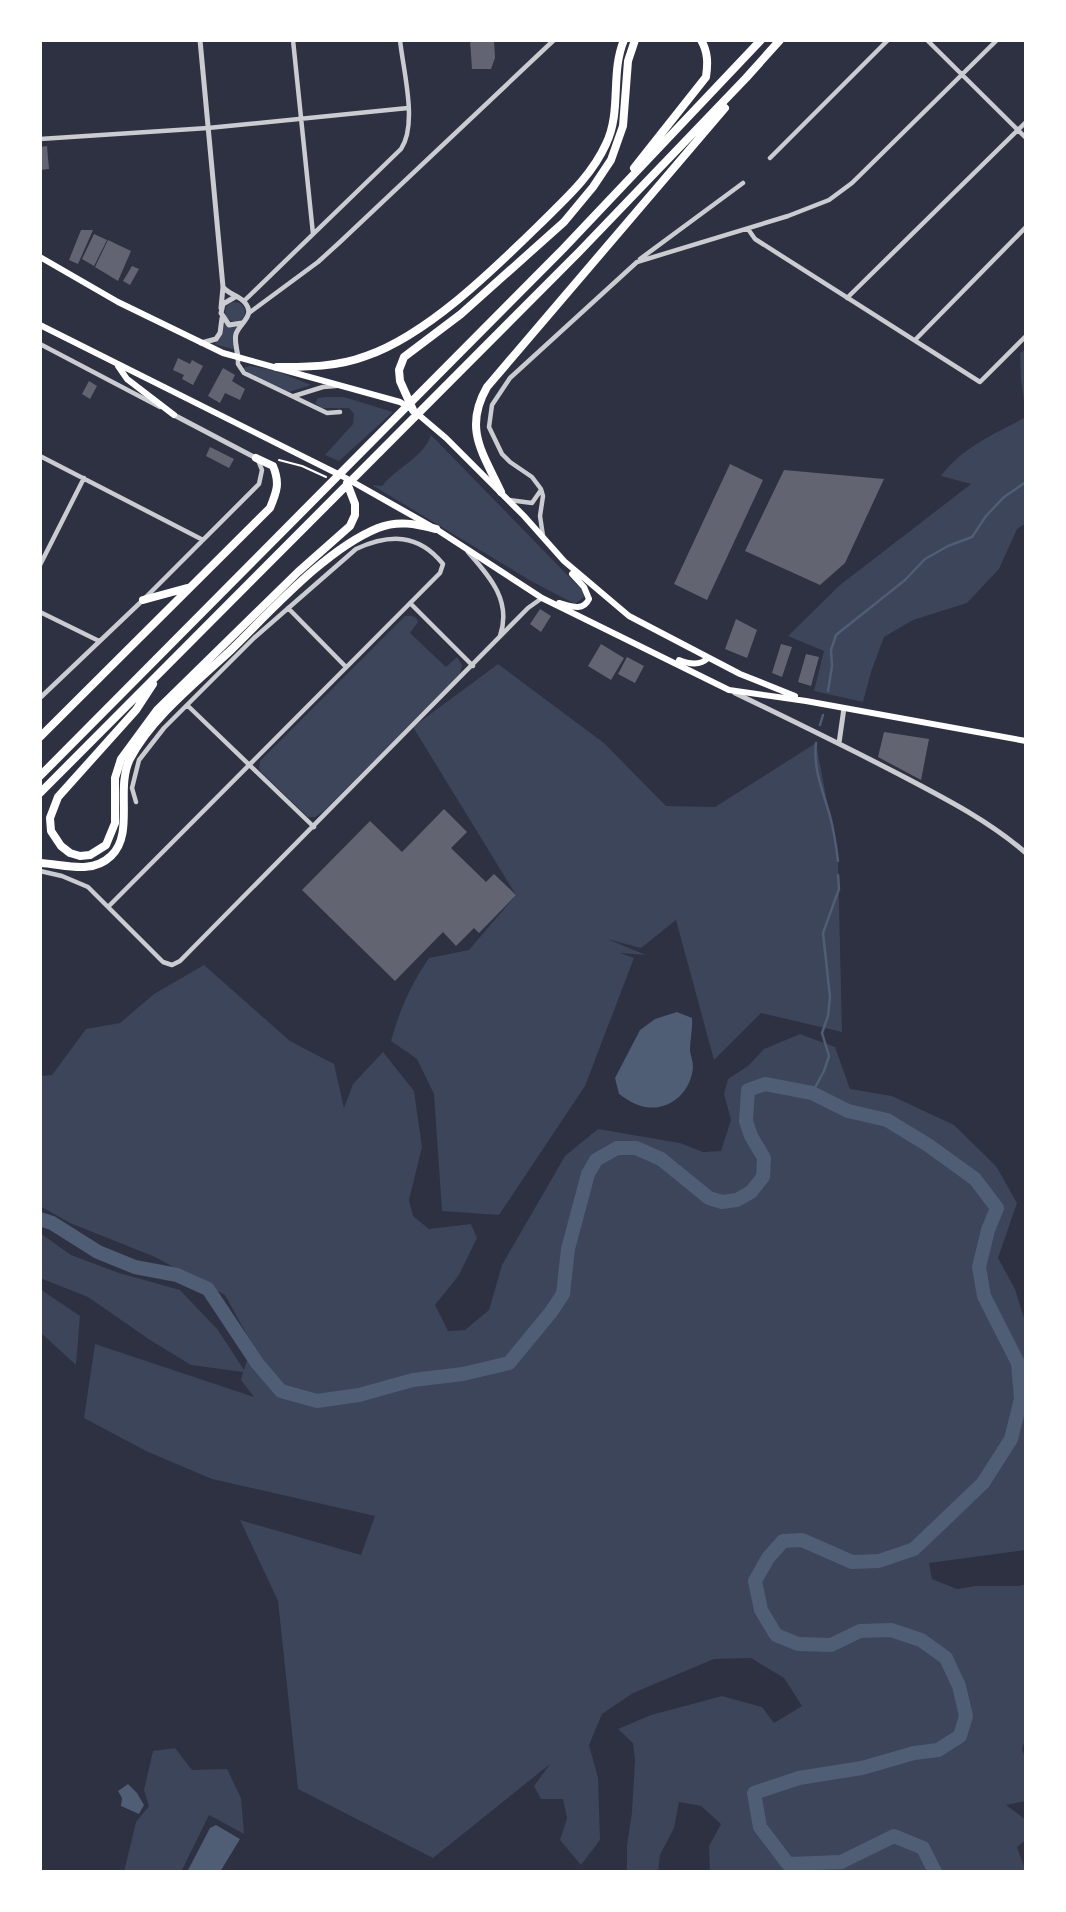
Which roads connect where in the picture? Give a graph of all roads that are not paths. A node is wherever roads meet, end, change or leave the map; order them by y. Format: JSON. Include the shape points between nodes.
{"nodes":[{"id":1,"x":200,"y":40,"type":"edge"},
{"id":2,"x":293,"y":40,"type":"edge"},
{"id":3,"x":400,"y":40,"type":"edge"},
{"id":4,"x":554,"y":40,"type":"edge"},
{"id":5,"x":625,"y":40,"type":"edge"},
{"id":6,"x":635,"y":40,"type":"edge"},
{"id":7,"x":701,"y":40,"type":"edge"},
{"id":8,"x":761,"y":40,"type":"edge"},
{"id":9,"x":780,"y":40,"type":"edge"},
{"id":10,"x":888,"y":40,"type":"edge"},
{"id":11,"x":927,"y":40,"type":"edge"},
{"id":12,"x":997,"y":40,"type":"edge"},
{"id":13,"x":961,"y":75,"type":"junction"},
{"id":14,"x":746,"y":78,"type":"junction"},
{"id":15,"x":408,"y":107,"type":"junction"},
{"id":16,"x":301,"y":119,"type":"junction"},
{"id":17,"x":1026,"y":122,"type":"edge"},
{"id":18,"x":208,"y":128,"type":"junction"},
{"id":19,"x":1018,"y":130,"type":"junction"},
{"id":20,"x":1026,"y":138,"type":"edge"},
{"id":21,"x":40,"y":139,"type":"edge"},
{"id":22,"x":769,"y":158,"type":"dead end"},
{"id":23,"x":743,"y":183,"type":"dead end"},
{"id":24,"x":1026,"y":227,"type":"edge"},
{"id":25,"x":748,"y":229,"type":"junction"},
{"id":26,"x":313,"y":235,"type":"junction"},
{"id":27,"x":563,"y":249,"type":"junction"},
{"id":28,"x":40,"y":257,"type":"edge"},
{"id":29,"x":636,"y":262,"type":"junction"},
{"id":30,"x":223,"y":287,"type":"junction"},
{"id":31,"x":235,"y":298,"type":"junction"},
{"id":32,"x":847,"y":298,"type":"junction"},
{"id":33,"x":244,"y":301,"type":"junction"},
{"id":34,"x":221,"y":308,"type":"junction"},
{"id":35,"x":249,"y":313,"type":"junction"},
{"id":36,"x":222,"y":318,"type":"junction"},
{"id":37,"x":242,"y":323,"type":"junction"},
{"id":38,"x":40,"y":325,"type":"edge"},
{"id":39,"x":1026,"y":335,"type":"edge"},
{"id":40,"x":916,"y":340,"type":"junction"},
{"id":41,"x":199,"y":343,"type":"junction"},
{"id":42,"x":40,"y":344,"type":"edge"},
{"id":43,"x":238,"y":357,"type":"junction"},
{"id":44,"x":117,"y":364,"type":"junction"},
{"id":45,"x":277,"y":367,"type":"junction"},
{"id":46,"x":344,"y":386,"type":"junction"},
{"id":47,"x":294,"y":396,"type":"junction"},
{"id":48,"x":413,"y":410,"type":"junction"},
{"id":49,"x":340,"y":412,"type":"dead end"},
{"id":50,"x":174,"y":415,"type":"junction"},
{"id":51,"x":40,"y":456,"type":"edge"},
{"id":52,"x":256,"y":457,"type":"junction"},
{"id":53,"x":84,"y":478,"type":"junction"},
{"id":54,"x":344,"y":478,"type":"junction"},
{"id":55,"x":541,"y":489,"type":"junction"},
{"id":56,"x":501,"y":492,"type":"junction"},
{"id":57,"x":509,"y":500,"type":"junction"},
{"id":58,"x":436,"y":529,"type":"junction"},
{"id":59,"x":203,"y":540,"type":"junction"},
{"id":60,"x":544,"y":540,"type":"junction"},
{"id":61,"x":464,"y":547,"type":"junction"},
{"id":62,"x":564,"y":561,"type":"junction"},
{"id":63,"x":40,"y":565,"type":"edge"},
{"id":64,"x":190,"y":587,"type":"junction"},
{"id":65,"x":544,"y":599,"type":"junction"},
{"id":66,"x":143,"y":600,"type":"junction"},
{"id":67,"x":410,"y":603,"type":"junction"},
{"id":68,"x":288,"y":608,"type":"junction"},
{"id":69,"x":40,"y":611,"type":"edge"},
{"id":70,"x":499,"y":640,"type":"junction"},
{"id":71,"x":99,"y":642,"type":"junction"},
{"id":72,"x":645,"y":646,"type":"junction"},
{"id":73,"x":708,"y":658,"type":"junction"},
{"id":74,"x":473,"y":666,"type":"junction"},
{"id":75,"x":166,"y":667,"type":"junction"},
{"id":76,"x":346,"y":667,"type":"junction"},
{"id":77,"x":729,"y":690,"type":"junction"},
{"id":78,"x":40,"y":698,"type":"edge"},
{"id":79,"x":806,"y":701,"type":"junction"},
{"id":80,"x":187,"y":705,"type":"junction"},
{"id":81,"x":844,"y":708,"type":"junction"},
{"id":82,"x":40,"y":737,"type":"edge"},
{"id":83,"x":1026,"y":741,"type":"edge"},
{"id":84,"x":839,"y":743,"type":"junction"},
{"id":85,"x":250,"y":765,"type":"junction"},
{"id":86,"x":40,"y":776,"type":"edge"},
{"id":87,"x":40,"y":793,"type":"edge"},
{"id":88,"x":136,"y":802,"type":"dead end"},
{"id":89,"x":314,"y":827,"type":"junction"},
{"id":90,"x":1026,"y":853,"type":"edge"},
{"id":91,"x":40,"y":863,"type":"edge"},
{"id":92,"x":40,"y":871,"type":"edge"},
{"id":93,"x":109,"y":906,"type":"junction"}],
"edges":[{"from":1,"to":18,"type":"street"},
{"from":2,"to":16,"type":"street"},
{"from":3,"to":15,"type":"street"},
{"from":4,"to":35,"type":"street","via":[[318,262]]},
{"from":5,"to":45,"type":"highway","via":[[617,68],[616,110],[608,141],[594,167],[496,268],[457,301],[366,357],[313,367]]},
{"from":6,"to":48,"type":"highway","via":[[628,61],[623,126],[611,160],[564,222],[461,314],[404,357],[400,381]]},
{"from":7,"to":27,"type":"highway","via":[[708,64],[697,92]]},
{"from":8,"to":27,"type":"highway"},
{"from":9,"to":14,"type":"highway"},
{"from":10,"to":22,"type":"street"},
{"from":11,"to":13,"type":"street"},
{"from":12,"to":13,"type":"street"},
{"from":13,"to":19,"type":"street"},
{"from":13,"to":25,"type":"street","via":[[829,200]]},
{"from":14,"to":56,"type":"highway","via":[[687,155],[487,387],[474,427]]},
{"from":14,"to":75,"type":"highway"},
{"from":15,"to":16,"type":"street"},
{"from":15,"to":26,"type":"street","via":[[410,129],[401,149]]},
{"from":16,"to":18,"type":"street"},
{"from":16,"to":26,"type":"street"},
{"from":17,"to":19,"type":"street"},
{"from":18,"to":21,"type":"street"},
{"from":18,"to":30,"type":"street"},
{"from":19,"to":20,"type":"street"},
{"from":19,"to":32,"type":"street"},
{"from":23,"to":29,"type":"street"},
{"from":24,"to":40,"type":"street"},
{"from":25,"to":29,"type":"street"},
{"from":25,"to":32,"type":"street","via":[[755,239]]},
{"from":26,"to":33,"type":"street"},
{"from":27,"to":86,"type":"highway"},
{"from":28,"to":41,"type":"main road"},
{"from":29,"to":55,"type":"street","via":[[510,378],[492,405],[489,427],[497,446]]},
{"from":30,"to":31,"type":"street"},
{"from":30,"to":34,"type":"street"},
{"from":31,"to":33,"type":"street"},
{"from":31,"to":34,"type":"street","via":[[226,300]]},
{"from":32,"to":40,"type":"street"},
{"from":33,"to":35,"type":"street"},
{"from":34,"to":36,"type":"street"},
{"from":35,"to":37,"type":"street"},
{"from":36,"to":37,"type":"street","via":[[229,324]]},
{"from":36,"to":41,"type":"street","via":[[216,339]]},
{"from":37,"to":43,"type":"street","via":[[235,340]]},
{"from":38,"to":44,"type":"main road"},
{"from":39,"to":40,"type":"street","via":[[980,382]]},
{"from":41,"to":43,"type":"main road"},
{"from":42,"to":50,"type":"street"},
{"from":43,"to":45,"type":"main road"},
{"from":43,"to":47,"type":"street","via":[[244,373]]},
{"from":44,"to":50,"type":"main road","via":[[127,379]]},
{"from":44,"to":54,"type":"main road"},
{"from":45,"to":46,"type":"main road"},
{"from":46,"to":47,"type":"street"},
{"from":46,"to":48,"type":"main road","via":[[388,397]]},
{"from":47,"to":49,"type":"street","via":[[327,412]]},
{"from":48,"to":56,"type":"main road"},
{"from":50,"to":52,"type":"street"},
{"from":51,"to":53,"type":"street"},
{"from":52,"to":59,"type":"street","via":[[262,470],[259,484]]},
{"from":52,"to":64,"type":"highway","via":[[273,466],[279,480],[270,508]]},
{"from":53,"to":59,"type":"street"},
{"from":53,"to":63,"type":"street"},
{"from":54,"to":58,"type":"main road"},
{"from":54,"to":75,"type":"highway","via":[[355,504],[350,526],[157,710],[121,759],[115,778],[115,823],[106,845],[90,855],[70,853],[51,831],[50,818],[58,797],[136,710]]},
{"from":55,"to":57,"type":"street","via":[[532,503]]},
{"from":55,"to":60,"type":"street"},
{"from":56,"to":57,"type":"main road"},
{"from":57,"to":60,"type":"main road"},
{"from":58,"to":61,"type":"main road"},
{"from":58,"to":91,"type":"highway","via":[[412,523],[379,528],[305,579],[180,698],[140,743],[123,781],[124,830],[111,856],[79,869]]},
{"from":59,"to":66,"type":"street"},
{"from":60,"to":62,"type":"main road"},
{"from":61,"to":65,"type":"main road"},
{"from":61,"to":70,"type":"street","via":[[504,607]]},
{"from":62,"to":65,"type":"main road","via":[[584,587],[587,604],[581,607]]},
{"from":62,"to":73,"type":"main road","via":[[629,616]]},
{"from":64,"to":66,"type":"highway"},
{"from":64,"to":82,"type":"highway"},
{"from":65,"to":70,"type":"street","via":[[528,608]]},
{"from":65,"to":72,"type":"main road"},
{"from":66,"to":71,"type":"street"},
{"from":67,"to":68,"type":"street","via":[[443,569],[436,555],[421,545],[392,538],[356,549]]},
{"from":67,"to":74,"type":"street"},
{"from":67,"to":76,"type":"street"},
{"from":68,"to":76,"type":"street"},
{"from":68,"to":80,"type":"street"},
{"from":69,"to":71,"type":"street"},
{"from":70,"to":74,"type":"street"},
{"from":71,"to":78,"type":"street"},
{"from":72,"to":73,"type":"main road","via":[[684,662]]},
{"from":72,"to":77,"type":"main road"},
{"from":73,"to":79,"type":"main road"},
{"from":74,"to":89,"type":"street"},
{"from":75,"to":87,"type":"highway"},
{"from":76,"to":85,"type":"street"},
{"from":77,"to":79,"type":"main road"},
{"from":77,"to":84,"type":"street"},
{"from":79,"to":81,"type":"main road"},
{"from":80,"to":85,"type":"street"},
{"from":80,"to":88,"type":"street","via":[[139,760],[132,788]]},
{"from":81,"to":83,"type":"main road"},
{"from":81,"to":84,"type":"street"},
{"from":84,"to":90,"type":"street","via":[[976,815]]},
{"from":85,"to":89,"type":"street"},
{"from":85,"to":93,"type":"street"},
{"from":89,"to":93,"type":"street","via":[[172,965],[163,962]]},
{"from":92,"to":93,"type":"street","via":[[78,881]]}]}
